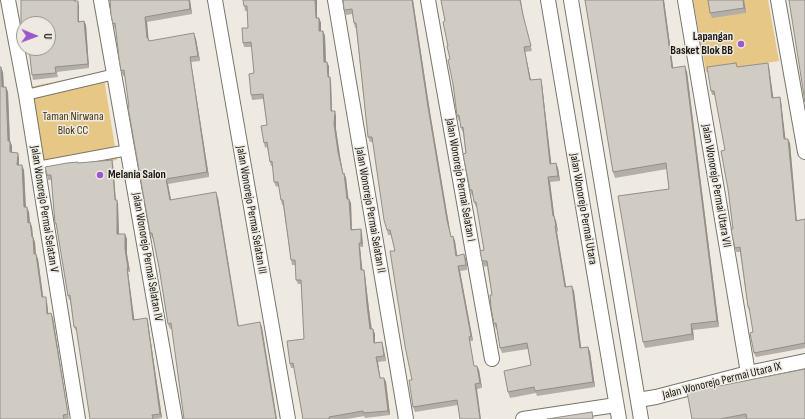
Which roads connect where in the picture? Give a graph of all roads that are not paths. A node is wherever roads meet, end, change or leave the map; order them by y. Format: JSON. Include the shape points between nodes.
{"nodes":[{"id":1,"x":8,"y":0,"type":"edge"},
{"id":2,"x":101,"y":0,"type":"edge"},
{"id":3,"x":215,"y":0,"type":"edge"},
{"id":4,"x":335,"y":0,"type":"edge"},
{"id":5,"x":428,"y":0,"type":"edge"},
{"id":6,"x":548,"y":0,"type":"edge"},
{"id":7,"x":571,"y":0,"type":"edge"},
{"id":8,"x":685,"y":0,"type":"edge"},
{"id":9,"x":778,"y":0,"type":"edge"},
{"id":10,"x":115,"y":74,"type":"junction"},
{"id":11,"x":26,"y":94,"type":"junction"},
{"id":12,"x":128,"y":150,"type":"junction"},
{"id":13,"x":805,"y":152,"type":"edge"},
{"id":14,"x":37,"y":167,"type":"junction"},
{"id":15,"x":492,"y":359,"type":"dead end"},
{"id":16,"x":805,"y":361,"type":"edge"},
{"id":17,"x":748,"y":372,"type":"junction"},
{"id":18,"x":638,"y":400,"type":"junction"},
{"id":19,"x":616,"y":405,"type":"junction"},
{"id":20,"x":78,"y":419,"type":"edge"},
{"id":21,"x":175,"y":419,"type":"edge"},
{"id":22,"x":288,"y":419,"type":"edge"},
{"id":23,"x":406,"y":419,"type":"edge"},
{"id":24,"x":523,"y":419,"type":"edge"},
{"id":25,"x":618,"y":419,"type":"edge"},
{"id":26,"x":641,"y":419,"type":"edge"}],
"edges":[{"from":1,"to":11,"type":"street","name":"Jalan Wonorejo Permai Selatan V"},
{"from":2,"to":10,"type":"street","name":"Jalan Wonorejo Permai Selatan IV"},
{"from":3,"to":22,"type":"street","name":"Jalan Wonorejo Permai Selatan III"},
{"from":4,"to":23,"type":"street","name":"Jalan Wonorejo Permai Selatan II"},
{"from":5,"to":15,"type":"street","name":"Jalan Wonorejo Permai Selatan I"},
{"from":6,"to":19,"type":"street","name":"Jalan Wonorejo Permai Utara"},
{"from":7,"to":18,"type":"street","name":"Jalan Wonorejo Permai Utara"},
{"from":8,"to":17,"type":"street","name":"Jalan Wonorejo Permai Utara VII"},
{"from":9,"to":13,"type":"street"},
{"from":10,"to":11,"type":"street"},
{"from":10,"to":12,"type":"street","name":"Jalan Wonorejo Permai Selatan IV"},
{"from":11,"to":14,"type":"street","name":"Jalan Wonorejo Permai Selatan V"},
{"from":12,"to":14,"type":"street"},
{"from":12,"to":21,"type":"street","name":"Jalan Wonorejo Permai Selatan IV"},
{"from":14,"to":20,"type":"street","name":"Jalan Wonorejo Permai Selatan V"},
{"from":16,"to":17,"type":"street","name":"Jalan Wonorejo Permai Utara IX"},
{"from":17,"to":18,"type":"street","name":"Jalan Wonorejo Permai Utara IX"},
{"from":18,"to":26,"type":"street","name":"Jalan Wonorejo Permai Utara"},
{"from":19,"to":24,"type":"street"},
{"from":19,"to":25,"type":"street","name":"Jalan Wonorejo Permai Utara"}]}
